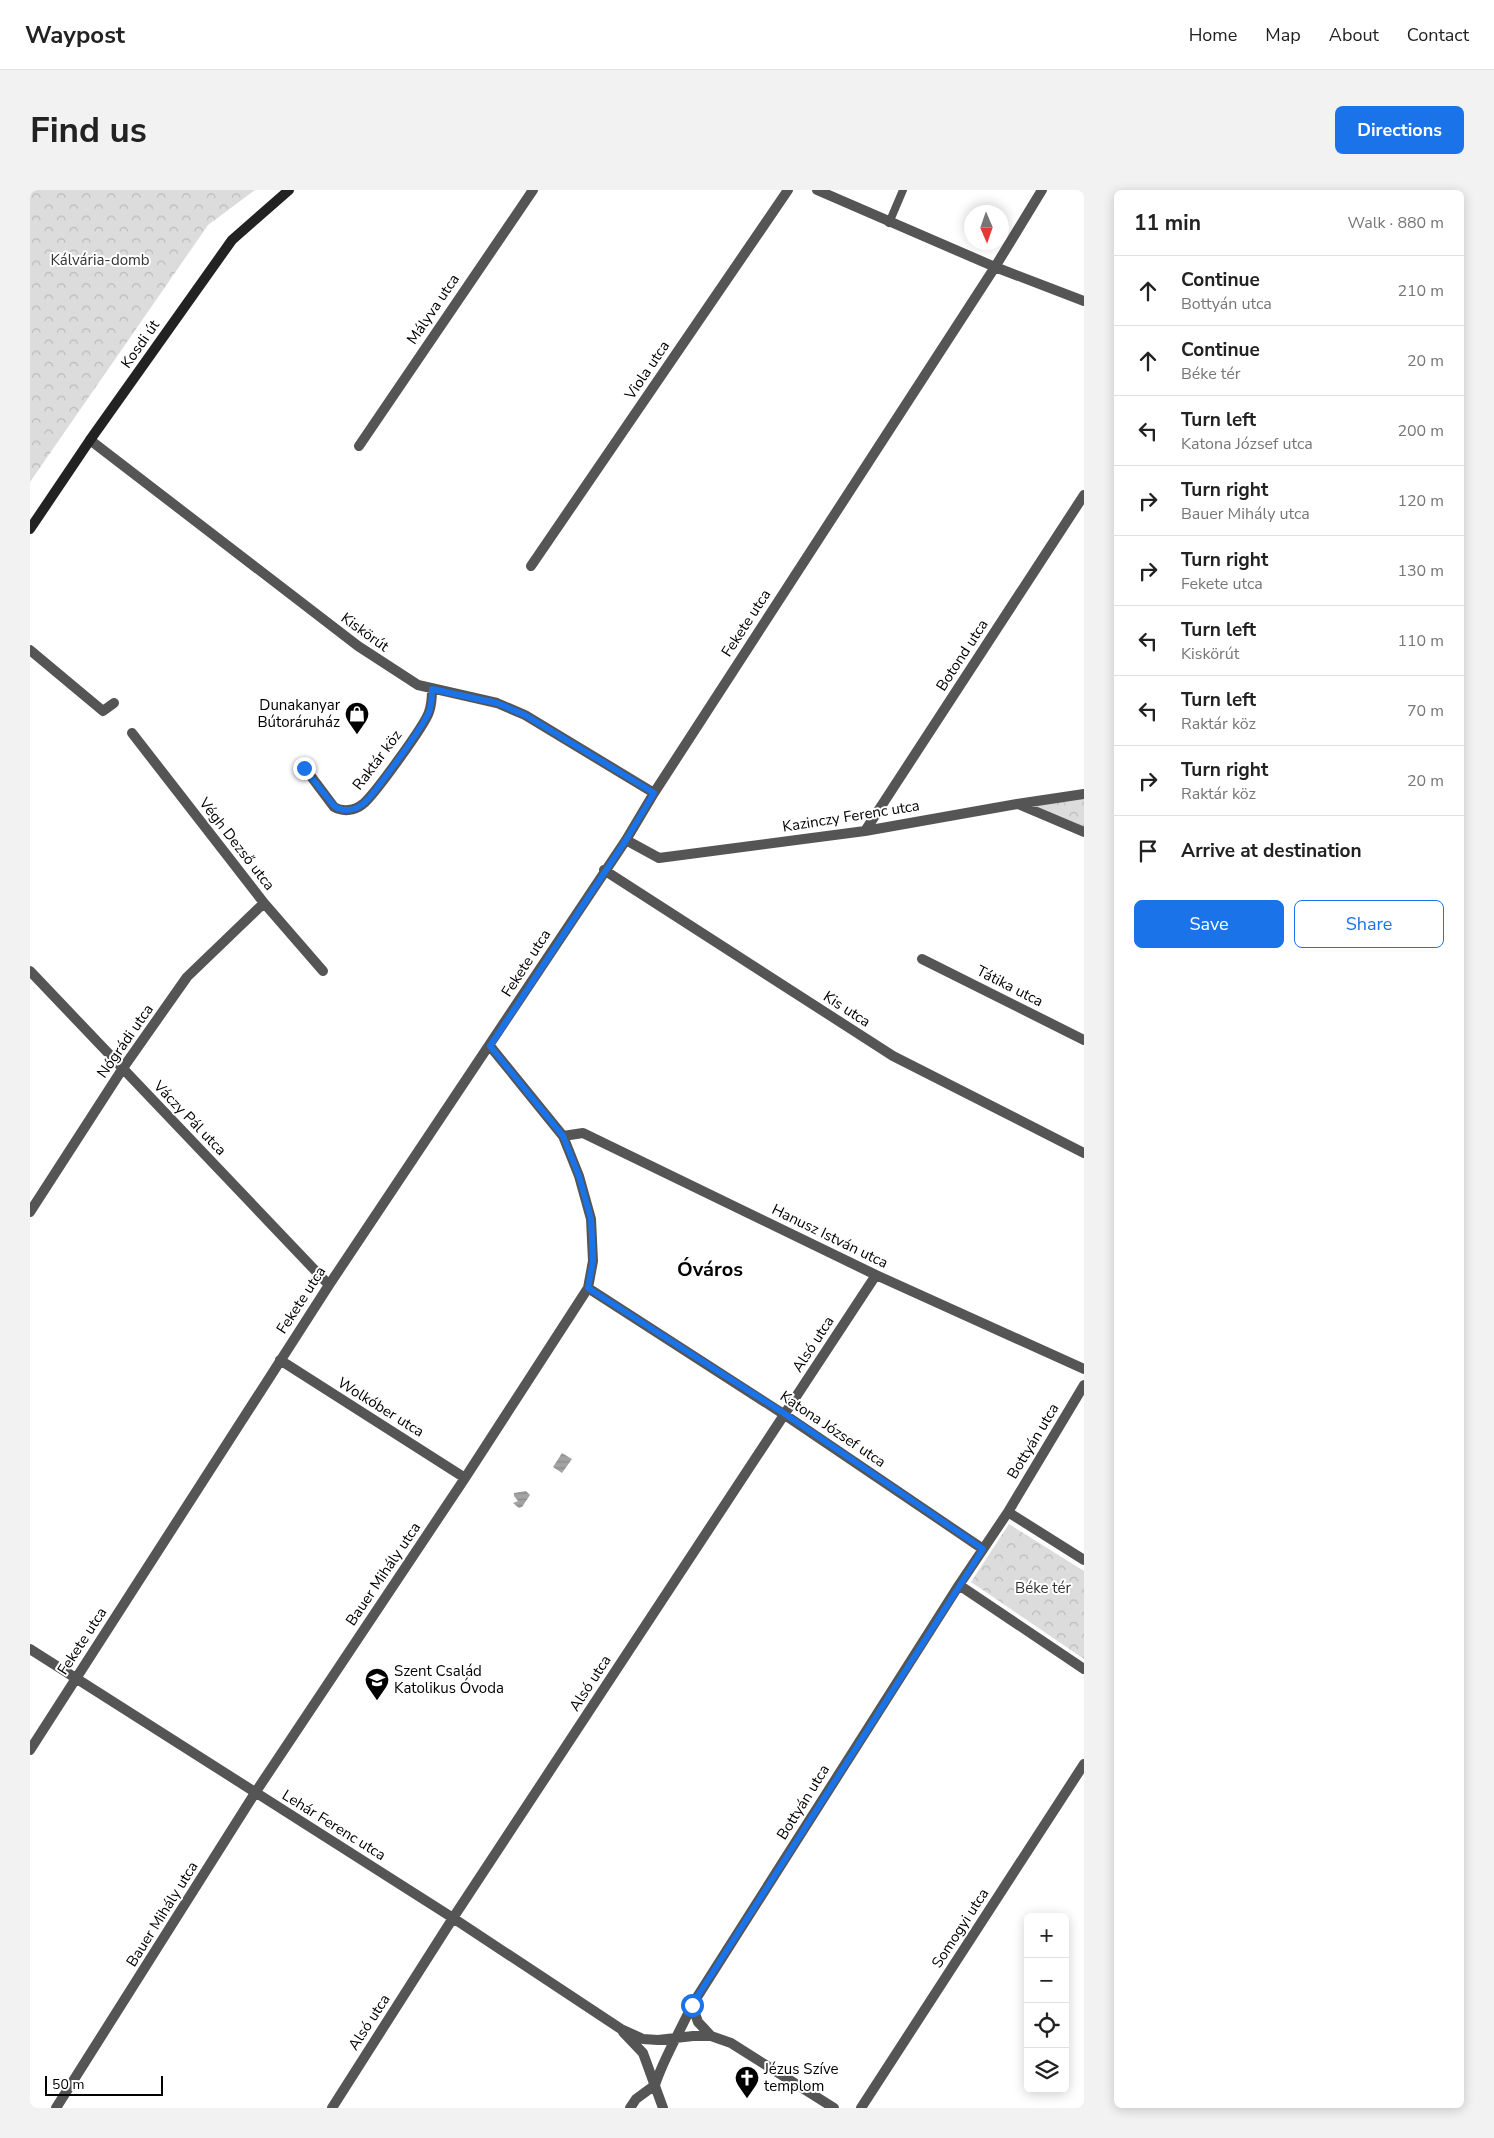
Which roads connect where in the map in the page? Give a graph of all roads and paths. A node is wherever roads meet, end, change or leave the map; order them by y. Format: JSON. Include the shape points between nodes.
{"nodes":[{"id":1,"x":289,"y":190,"type":"edge"},
{"id":2,"x":533,"y":190,"type":"edge"},
{"id":3,"x":788,"y":190,"type":"edge"},
{"id":4,"x":817,"y":190,"type":"edge"},
{"id":5,"x":903,"y":190,"type":"edge"},
{"id":6,"x":1042,"y":190,"type":"edge"},
{"id":7,"x":889,"y":223,"type":"junction"},
{"id":8,"x":995,"y":267,"type":"junction"},
{"id":9,"x":1084,"y":302,"type":"edge"},
{"id":10,"x":90,"y":440,"type":"junction"},
{"id":11,"x":359,"y":446,"type":"dead end"},
{"id":12,"x":1084,"y":495,"type":"edge"},
{"id":13,"x":30,"y":529,"type":"edge"},
{"id":14,"x":531,"y":566,"type":"dead end"},
{"id":15,"x":30,"y":650,"type":"edge"},
{"id":16,"x":432,"y":689,"type":"junction"},
{"id":17,"x":114,"y":703,"type":"dead end"},
{"id":18,"x":132,"y":733,"type":"dead end"},
{"id":19,"x":304,"y":768,"type":"dead end"},
{"id":20,"x":654,"y":793,"type":"junction"},
{"id":21,"x":1084,"y":794,"type":"edge"},
{"id":22,"x":1017,"y":804,"type":"junction"},
{"id":23,"x":866,"y":831,"type":"junction"},
{"id":24,"x":1084,"y":832,"type":"edge"},
{"id":25,"x":626,"y":840,"type":"junction"},
{"id":26,"x":604,"y":870,"type":"junction"},
{"id":27,"x":264,"y":903,"type":"junction"},
{"id":28,"x":922,"y":958,"type":"dead end"},
{"id":29,"x":30,"y":971,"type":"edge"},
{"id":30,"x":323,"y":971,"type":"dead end"},
{"id":31,"x":1084,"y":1040,"type":"edge"},
{"id":32,"x":490,"y":1046,"type":"junction"},
{"id":33,"x":123,"y":1068,"type":"junction"},
{"id":34,"x":563,"y":1136,"type":"junction"},
{"id":35,"x":1084,"y":1153,"type":"edge"},
{"id":36,"x":30,"y":1212,"type":"edge"},
{"id":37,"x":876,"y":1275,"type":"junction"},
{"id":38,"x":329,"y":1285,"type":"junction"},
{"id":39,"x":588,"y":1288,"type":"junction"},
{"id":40,"x":280,"y":1360,"type":"junction"},
{"id":41,"x":1084,"y":1369,"type":"edge"},
{"id":42,"x":1084,"y":1385,"type":"edge"},
{"id":43,"x":785,"y":1414,"type":"junction"},
{"id":44,"x":465,"y":1478,"type":"junction"},
{"id":45,"x":1008,"y":1512,"type":"junction"},
{"id":46,"x":983,"y":1549,"type":"junction"},
{"id":47,"x":1084,"y":1560,"type":"edge"},
{"id":48,"x":959,"y":1585,"type":"junction"},
{"id":49,"x":30,"y":1649,"type":"edge"},
{"id":50,"x":1084,"y":1669,"type":"edge"},
{"id":51,"x":76,"y":1678,"type":"junction"},
{"id":52,"x":30,"y":1750,"type":"edge"},
{"id":53,"x":1084,"y":1764,"type":"edge"},
{"id":54,"x":255,"y":1793,"type":"junction"},
{"id":55,"x":453,"y":1918,"type":"junction"},
{"id":56,"x":692,"y":2005,"type":"junction"},
{"id":57,"x":621,"y":2029,"type":"junction"},
{"id":58,"x":711,"y":2036,"type":"junction"},
{"id":59,"x":677,"y":2038,"type":"junction"},
{"id":60,"x":655,"y":2085,"type":"junction"},
{"id":61,"x":56,"y":2108,"type":"edge"},
{"id":62,"x":332,"y":2108,"type":"edge"},
{"id":63,"x":630,"y":2108,"type":"edge"},
{"id":64,"x":663,"y":2108,"type":"edge"},
{"id":65,"x":834,"y":2108,"type":"edge"},
{"id":66,"x":861,"y":2108,"type":"edge"}],
"edges":[{"from":1,"to":10,"type":"street","name":"Kosdi út","via":[[232,240]]},
{"from":2,"to":11,"type":"street","name":"Mályva utca"},
{"from":3,"to":14,"type":"street","name":"Viola utca"},
{"from":4,"to":7,"type":"street"},
{"from":5,"to":7,"type":"lane"},
{"from":6,"to":8,"type":"street","name":"Fekete utca"},
{"from":7,"to":8,"type":"street"},
{"from":8,"to":9,"type":"street"},
{"from":8,"to":20,"type":"street","name":"Fekete utca"},
{"from":10,"to":13,"type":"street","name":"Kosdi út"},
{"from":10,"to":16,"type":"street","name":"Kiskörút","via":[[358,646],[418,685]]},
{"from":12,"to":23,"type":"street","name":"Botond utca"},
{"from":15,"to":17,"type":"street","via":[[103,711]]},
{"from":16,"to":19,"type":"street","name":"Raktár köz","via":[[428,714],[380,784],[362,804],[340,810]]},
{"from":16,"to":20,"type":"street","name":"Kiskörút","via":[[490,701],[525,715]]},
{"from":18,"to":27,"type":"street","name":"Végh Dezső utca"},
{"from":20,"to":25,"type":"street","name":"Fekete utca"},
{"from":21,"to":22,"type":"street","name":"Kazinczy Ferenc utca"},
{"from":22,"to":23,"type":"street","name":"Kazinczy Ferenc utca"},
{"from":22,"to":24,"type":"street"},
{"from":23,"to":25,"type":"street","name":"Kazinczy Ferenc utca","via":[[659,858]]},
{"from":25,"to":26,"type":"street","name":"Fekete utca"},
{"from":26,"to":32,"type":"street","name":"Fekete utca"},
{"from":26,"to":35,"type":"street","name":"Kis utca","via":[[893,1056]]},
{"from":27,"to":30,"type":"street","name":"Végh Dezső utca"},
{"from":27,"to":33,"type":"street","name":"Nógrádi utca","via":[[187,977]]},
{"from":28,"to":31,"type":"street","name":"Tátika utca"},
{"from":29,"to":33,"type":"street","name":"Váczy Pál utca"},
{"from":32,"to":34,"type":"street","name":"Bauer Mihály utca"},
{"from":32,"to":38,"type":"street","name":"Fekete utca"},
{"from":33,"to":36,"type":"street","name":"Nógrádi utca"},
{"from":33,"to":38,"type":"street","name":"Váczy Pál utca"},
{"from":34,"to":37,"type":"street","name":"Hanusz István utca","via":[[583,1133]]},
{"from":34,"to":39,"type":"street","name":"Bauer Mihály utca","via":[[591,1219],[593,1261]]},
{"from":37,"to":41,"type":"street","name":"Hanusz István utca"},
{"from":37,"to":43,"type":"street","name":"Alsó utca"},
{"from":38,"to":40,"type":"street","name":"Fekete utca"},
{"from":39,"to":43,"type":"street","name":"Katona József utca"},
{"from":39,"to":44,"type":"street","name":"Bauer Mihály utca"},
{"from":40,"to":44,"type":"street","name":"Wolkóber utca"},
{"from":40,"to":51,"type":"street","name":"Fekete utca"},
{"from":42,"to":45,"type":"street","name":"Bottyán utca"},
{"from":43,"to":46,"type":"street","name":"Katona József utca"},
{"from":43,"to":55,"type":"street","name":"Alsó utca"},
{"from":44,"to":54,"type":"street","name":"Bauer Mihály utca"},
{"from":45,"to":46,"type":"street"},
{"from":45,"to":47,"type":"street"},
{"from":46,"to":48,"type":"street"},
{"from":48,"to":50,"type":"street"},
{"from":48,"to":56,"type":"street","name":"Bottyán utca"},
{"from":49,"to":51,"type":"street","name":"Lehár Ferenc utca"},
{"from":51,"to":52,"type":"street","name":"Fekete utca"},
{"from":51,"to":54,"type":"street","name":"Lehár Ferenc utca"},
{"from":53,"to":66,"type":"street","name":"Somogyi utca"},
{"from":54,"to":55,"type":"street","name":"Lehár Ferenc utca"},
{"from":54,"to":61,"type":"street","name":"Bauer Mihály utca"},
{"from":55,"to":57,"type":"street","name":"Lehár Ferenc utca"},
{"from":55,"to":62,"type":"street","name":"Alsó utca"},
{"from":56,"to":58,"type":"street","via":[[698,2022]]},
{"from":56,"to":59,"type":"street","name":"Bottyán utca"},
{"from":57,"to":59,"type":"street","via":[[643,2039]]},
{"from":57,"to":60,"type":"street","via":[[643,2053]]},
{"from":58,"to":59,"type":"street"},
{"from":58,"to":65,"type":"street","via":[[731,2043]]},
{"from":59,"to":60,"type":"street","name":"Bottyán utca"},
{"from":60,"to":63,"type":"street","via":[[636,2099]]},
{"from":60,"to":64,"type":"street"}]}
